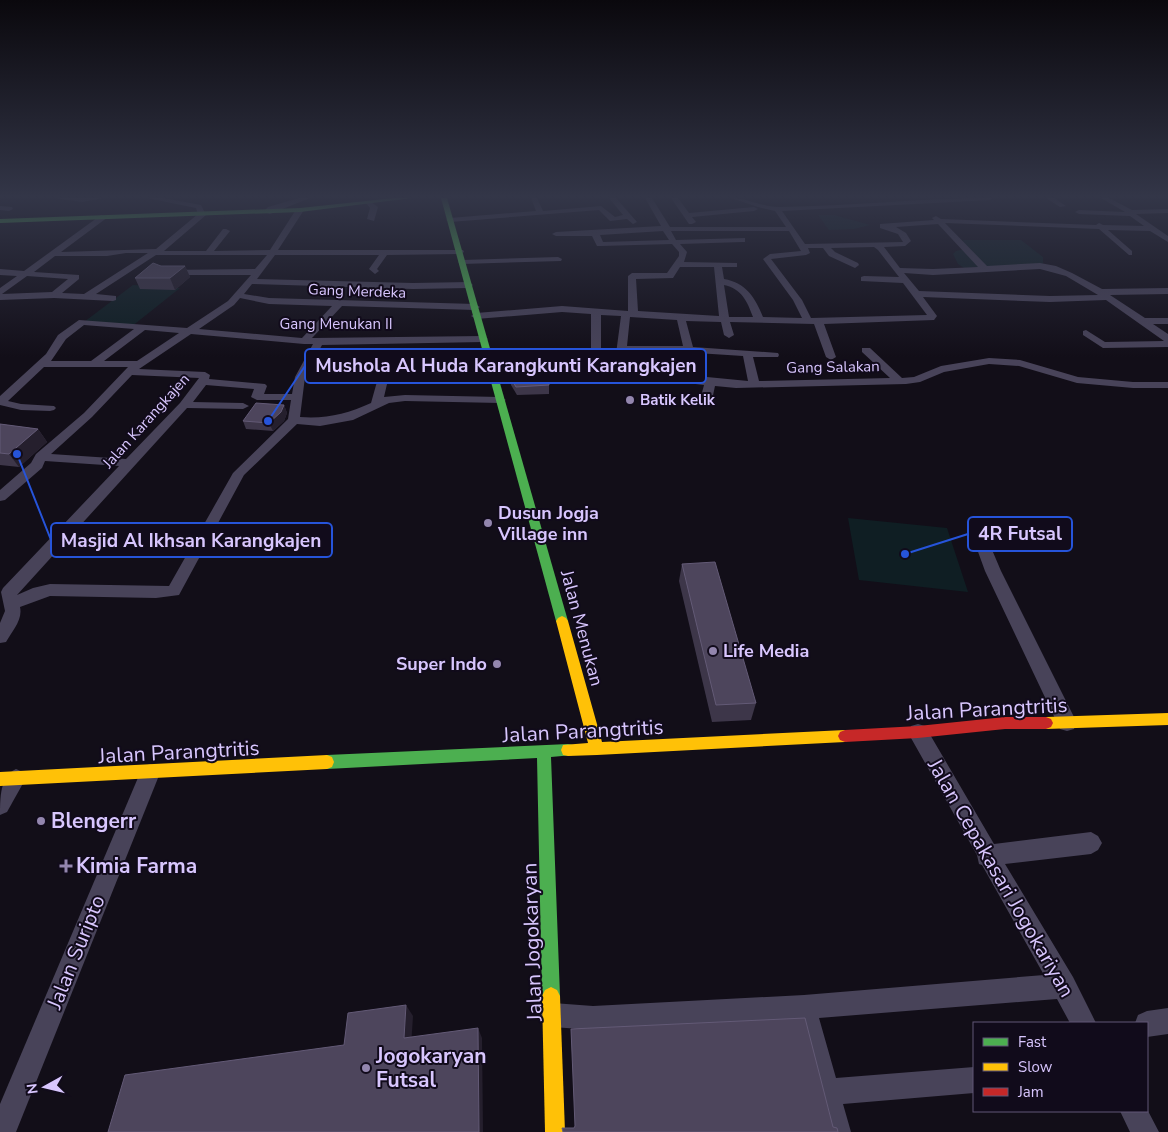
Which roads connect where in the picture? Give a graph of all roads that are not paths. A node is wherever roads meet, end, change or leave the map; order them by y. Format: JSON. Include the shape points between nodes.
{"nodes":[{"id":1,"x":57,"y":251,"type":"edge"},
{"id":2,"x":459,"y":251,"type":"edge"},
{"id":3,"x":681,"y":251,"type":"edge"},
{"id":4,"x":804,"y":251,"type":"edge"},
{"id":5,"x":830,"y":251,"type":"edge"},
{"id":6,"x":883,"y":251,"type":"edge"},
{"id":7,"x":967,"y":251,"type":"edge"},
{"id":8,"x":157,"y":252,"type":"junction"},
{"id":9,"x":385,"y":252,"type":"junction"},
{"id":10,"x":208,"y":253,"type":"joint"},
{"id":11,"x":273,"y":253,"type":"junction"},
{"id":12,"x":53,"y":254,"type":"junction"},
{"id":13,"x":461,"y":257,"type":"junction"},
{"id":14,"x":558,"y":259,"type":"dead end"},
{"id":15,"x":678,"y":264,"type":"junction"},
{"id":16,"x":718,"y":265,"type":"junction"},
{"id":17,"x":854,"y":265,"type":"dead end"},
{"id":18,"x":734,"y":266,"type":"dead end"},
{"id":19,"x":985,"y":269,"type":"junction"},
{"id":20,"x":898,"y":270,"type":"junction"},
{"id":21,"x":375,"y":271,"type":"dead end"},
{"id":22,"x":0,"y":272,"type":"edge"},
{"id":23,"x":166,"y":272,"type":"edge"},
{"id":24,"x":258,"y":272,"type":"junction"},
{"id":25,"x":24,"y":275,"type":"junction"},
{"id":26,"x":864,"y":279,"type":"dead end"},
{"id":27,"x":719,"y":280,"type":"junction"},
{"id":28,"x":905,"y":280,"type":"junction"},
{"id":29,"x":250,"y":281,"type":"junction"},
{"id":30,"x":469,"y":285,"type":"junction"},
{"id":31,"x":1168,"y":290,"type":"edge"},
{"id":32,"x":0,"y":292,"type":"edge"},
{"id":33,"x":916,"y":294,"type":"junction"},
{"id":34,"x":54,"y":295,"type":"junction"},
{"id":35,"x":238,"y":295,"type":"junction"},
{"id":36,"x":1103,"y":295,"type":"junction"},
{"id":37,"x":87,"y":296,"type":"junction"},
{"id":38,"x":0,"y":297,"type":"edge"},
{"id":39,"x":113,"y":298,"type":"dead end"},
{"id":40,"x":339,"y":304,"type":"junction"},
{"id":41,"x":476,"y":311,"type":"junction"},
{"id":42,"x":596,"y":312,"type":"junction"},
{"id":43,"x":630,"y":315,"type":"junction"},
{"id":44,"x":681,"y":318,"type":"junction"},
{"id":45,"x":724,"y":318,"type":"junction"},
{"id":46,"x":759,"y":319,"type":"junction"},
{"id":47,"x":813,"y":321,"type":"junction"},
{"id":48,"x":1143,"y":321,"type":"junction"},
{"id":49,"x":1168,"y":321,"type":"edge"},
{"id":50,"x":142,"y":328,"type":"junction"},
{"id":51,"x":189,"y":332,"type":"junction"},
{"id":52,"x":1086,"y":333,"type":"dead end"},
{"id":53,"x":728,"y":335,"type":"dead end"},
{"id":54,"x":483,"y":339,"type":"junction"},
{"id":55,"x":1168,"y":339,"type":"edge"},
{"id":56,"x":304,"y":341,"type":"junction"},
{"id":57,"x":319,"y":342,"type":"junction"},
{"id":58,"x":1168,"y":344,"type":"edge"},
{"id":59,"x":622,"y":349,"type":"junction"},
{"id":60,"x":689,"y":349,"type":"junction"},
{"id":61,"x":866,"y":350,"type":"dead end"},
{"id":62,"x":747,"y":353,"type":"junction"},
{"id":63,"x":774,"y":355,"type":"dead end"},
{"id":64,"x":596,"y":356,"type":"dead end"},
{"id":65,"x":831,"y":357,"type":"dead end"},
{"id":66,"x":40,"y":364,"type":"junction"},
{"id":67,"x":93,"y":364,"type":"junction"},
{"id":68,"x":135,"y":368,"type":"junction"},
{"id":69,"x":385,"y":372,"type":"dead end"},
{"id":70,"x":494,"y":372,"type":"junction"},
{"id":71,"x":619,"y":372,"type":"junction"},
{"id":72,"x":899,"y":381,"type":"junction"},
{"id":73,"x":204,"y":382,"type":"junction"},
{"id":74,"x":710,"y":382,"type":"junction"},
{"id":75,"x":754,"y":384,"type":"junction"},
{"id":76,"x":1168,"y":385,"type":"edge"},
{"id":77,"x":297,"y":397,"type":"junction"},
{"id":78,"x":500,"y":400,"type":"junction"},
{"id":79,"x":706,"y":400,"type":"dead end"},
{"id":80,"x":0,"y":402,"type":"edge"},
{"id":81,"x":184,"y":404,"type":"junction"},
{"id":82,"x":376,"y":405,"type":"junction"},
{"id":83,"x":243,"y":406,"type":"dead end"},
{"id":84,"x":50,"y":408,"type":"dead end"},
{"id":85,"x":295,"y":414,"type":"junction"},
{"id":86,"x":40,"y":458,"type":"junction"},
{"id":87,"x":130,"y":463,"type":"junction"},
{"id":88,"x":0,"y":497,"type":"edge"},
{"id":89,"x":980,"y":538,"type":"dead end"},
{"id":90,"x":7,"y":597,"type":"edge"},
{"id":91,"x":0,"y":637,"type":"edge"},
{"id":92,"x":1168,"y":719,"type":"edge"},
{"id":93,"x":1067,"y":723,"type":"junction"},
{"id":94,"x":918,"y":732,"type":"junction"},
{"id":95,"x":597,"y":749,"type":"junction"},
{"id":96,"x":544,"y":752,"type":"junction"},
{"id":97,"x":150,"y":772,"type":"junction"},
{"id":98,"x":8,"y":779,"type":"edge"},
{"id":99,"x":0,"y":805,"type":"edge"},
{"id":100,"x":1091,"y":843,"type":"dead end"},
{"id":101,"x":987,"y":856,"type":"junction"},
{"id":102,"x":1064,"y":986,"type":"junction"},
{"id":103,"x":804,"y":1007,"type":"junction"},
{"id":104,"x":553,"y":1015,"type":"junction"},
{"id":105,"x":1168,"y":1021,"type":"edge"},
{"id":106,"x":1083,"y":1022,"type":"edge"},
{"id":107,"x":1148,"y":1024,"type":"edge"},
{"id":108,"x":973,"y":1080,"type":"edge"},
{"id":109,"x":826,"y":1092,"type":"junction"},
{"id":110,"x":1134,"y":1112,"type":"edge"},
{"id":111,"x":2,"y":1132,"type":"edge"},
{"id":112,"x":556,"y":1132,"type":"edge"},
{"id":113,"x":837,"y":1132,"type":"edge"},
{"id":114,"x":1145,"y":1132,"type":"edge"}],
"edges":[{"from":1,"to":12,"type":"street"},
{"from":2,"to":13,"type":"main road","name":"Jalan Menukan"},
{"from":3,"to":15,"type":"street","via":[[684,254]]},
{"from":4,"to":47,"type":"street","via":[[805,254],[766,259]]},
{"from":5,"to":17,"type":"street"},
{"from":6,"to":20,"type":"street"},
{"from":7,"to":19,"type":"street"},
{"from":8,"to":10,"type":"street"},
{"from":8,"to":12,"type":"street"},
{"from":8,"to":37,"type":"street"},
{"from":9,"to":11,"type":"street"},
{"from":9,"to":13,"type":"street"},
{"from":9,"to":21,"type":"street","via":[[373,269]]},
{"from":10,"to":11,"type":"street"},
{"from":11,"to":24,"type":"street"},
{"from":12,"to":25,"type":"street"},
{"from":13,"to":14,"type":"street"},
{"from":13,"to":30,"type":"main road","name":"Jalan Menukan"},
{"from":15,"to":16,"type":"street"},
{"from":15,"to":43,"type":"street","via":[[670,276],[632,276]]},
{"from":16,"to":18,"type":"street"},
{"from":16,"to":27,"type":"street"},
{"from":19,"to":20,"type":"street"},
{"from":19,"to":36,"type":"street","via":[[1050,266]]},
{"from":20,"to":28,"type":"street"},
{"from":22,"to":25,"type":"street"},
{"from":23,"to":24,"type":"street"},
{"from":24,"to":29,"type":"street"},
{"from":25,"to":32,"type":"street"},
{"from":25,"to":34,"type":"street","via":[[76,277]]},
{"from":26,"to":28,"type":"street"},
{"from":27,"to":45,"type":"street"},
{"from":27,"to":46,"type":"street","via":[[732,283],[748,293]]},
{"from":28,"to":33,"type":"street"},
{"from":29,"to":30,"type":"street"},
{"from":29,"to":35,"type":"street"},
{"from":30,"to":41,"type":"main road","name":"Jalan Menukan"},
{"from":31,"to":36,"type":"street"},
{"from":33,"to":36,"type":"street","via":[[1050,299]]},
{"from":33,"to":47,"type":"street","name":"Gang Merdeka","via":[[933,318]]},
{"from":34,"to":37,"type":"street"},
{"from":34,"to":38,"type":"street"},
{"from":35,"to":40,"type":"street","name":"Gang Merdeka","via":[[268,301]]},
{"from":35,"to":51,"type":"street"},
{"from":36,"to":48,"type":"street"},
{"from":37,"to":39,"type":"street"},
{"from":40,"to":41,"type":"street","name":"Gang Merdeka"},
{"from":40,"to":56,"type":"street"},
{"from":41,"to":42,"type":"street","name":"Gang Merdeka","via":[[562,309]]},
{"from":41,"to":54,"type":"main road","name":"Jalan Menukan"},
{"from":42,"to":43,"type":"street","name":"Gang Merdeka"},
{"from":42,"to":64,"type":"street"},
{"from":43,"to":44,"type":"street","name":"Gang Merdeka"},
{"from":43,"to":59,"type":"street"},
{"from":44,"to":45,"type":"street","name":"Gang Merdeka"},
{"from":44,"to":60,"type":"street"},
{"from":45,"to":46,"type":"street","name":"Gang Merdeka"},
{"from":45,"to":53,"type":"street"},
{"from":46,"to":47,"type":"street","name":"Gang Merdeka"},
{"from":47,"to":65,"type":"street"},
{"from":48,"to":49,"type":"street"},
{"from":48,"to":55,"type":"street"},
{"from":50,"to":51,"type":"street","name":"Gang Menukan II"},
{"from":50,"to":66,"type":"street","name":"Gang Menukan II","via":[[82,322],[62,337]]},
{"from":50,"to":67,"type":"street"},
{"from":51,"to":56,"type":"street","name":"Gang Menukan II"},
{"from":51,"to":68,"type":"street"},
{"from":52,"to":58,"type":"street","via":[[1106,346]]},
{"from":54,"to":57,"type":"street","name":"Gang Menukan II"},
{"from":54,"to":70,"type":"main road","name":"Jalan Menukan"},
{"from":56,"to":57,"type":"street","name":"Gang Menukan II"},
{"from":57,"to":77,"type":"street","via":[[300,377]]},
{"from":59,"to":60,"type":"street"},
{"from":59,"to":71,"type":"street"},
{"from":60,"to":62,"type":"street"},
{"from":61,"to":72,"type":"street"},
{"from":62,"to":63,"type":"street"},
{"from":62,"to":75,"type":"street"},
{"from":66,"to":67,"type":"street"},
{"from":66,"to":80,"type":"street"},
{"from":67,"to":68,"type":"street"},
{"from":68,"to":73,"type":"street","name":"Jalan Karangkajen","via":[[204,374]]},
{"from":68,"to":86,"type":"street"},
{"from":69,"to":82,"type":"street"},
{"from":70,"to":71,"type":"street","name":"Gang Salakan"},
{"from":70,"to":78,"type":"main road","name":"Jalan Menukan"},
{"from":71,"to":74,"type":"street","name":"Gang Salakan"},
{"from":72,"to":75,"type":"street","name":"Gang Salakan"},
{"from":72,"to":76,"type":"street","name":"Gang Salakan","via":[[913,380],[941,369],[989,361],[1020,363],[1077,380]]},
{"from":73,"to":77,"type":"street","via":[[261,386],[257,397]]},
{"from":73,"to":81,"type":"street","name":"Jalan Karangkajen"},
{"from":74,"to":75,"type":"street","name":"Gang Salakan"},
{"from":74,"to":79,"type":"street"},
{"from":77,"to":85,"type":"street"},
{"from":78,"to":82,"type":"street","via":[[405,398],[386,400]]},
{"from":78,"to":95,"type":"main road","name":"Jalan Menukan"},
{"from":80,"to":84,"type":"street"},
{"from":81,"to":83,"type":"street"},
{"from":81,"to":87,"type":"street","name":"Jalan Karangkajen"},
{"from":82,"to":85,"type":"street","via":[[354,416],[320,422]]},
{"from":85,"to":90,"type":"street","via":[[239,473],[174,590],[50,590]]},
{"from":86,"to":87,"type":"street"},
{"from":86,"to":88,"type":"street","via":[[37,465]]},
{"from":87,"to":90,"type":"street","name":"Jalan Karangkajen"},
{"from":89,"to":93,"type":"street"},
{"from":90,"to":91,"type":"street","name":"Jalan Karangkajen","via":[[12,618]]},
{"from":92,"to":93,"type":"main road","name":"Jalan Parangtritis"},
{"from":93,"to":94,"type":"main road","name":"Jalan Parangtritis","via":[[1005,723]]},
{"from":94,"to":95,"type":"main road","name":"Jalan Parangtritis"},
{"from":94,"to":101,"type":"street","name":"Jalan Cepakasari Jogokariyan"},
{"from":95,"to":96,"type":"main road","name":"Jalan Parangtritis"},
{"from":96,"to":97,"type":"main road","name":"Jalan Parangtritis"},
{"from":96,"to":104,"type":"main road","name":"Jalan Jogokaryan"},
{"from":97,"to":98,"type":"main road","name":"Jalan Parangtritis"},
{"from":97,"to":111,"type":"street","name":"Jalan Suripto"},
{"from":98,"to":99,"type":"street"},
{"from":100,"to":101,"type":"street"},
{"from":101,"to":102,"type":"street","name":"Jalan Cepakasari Jogokariyan"},
{"from":102,"to":103,"type":"street"},
{"from":102,"to":106,"type":"street","name":"Jalan Cepakasari Jogokariyan"},
{"from":103,"to":104,"type":"street","via":[[593,1018]]},
{"from":103,"to":109,"type":"street"},
{"from":104,"to":112,"type":"main road","name":"Jalan Jogokaryan"},
{"from":105,"to":107,"type":"street"},
{"from":108,"to":109,"type":"street"},
{"from":109,"to":113,"type":"street"},
{"from":110,"to":114,"type":"street"}]}
